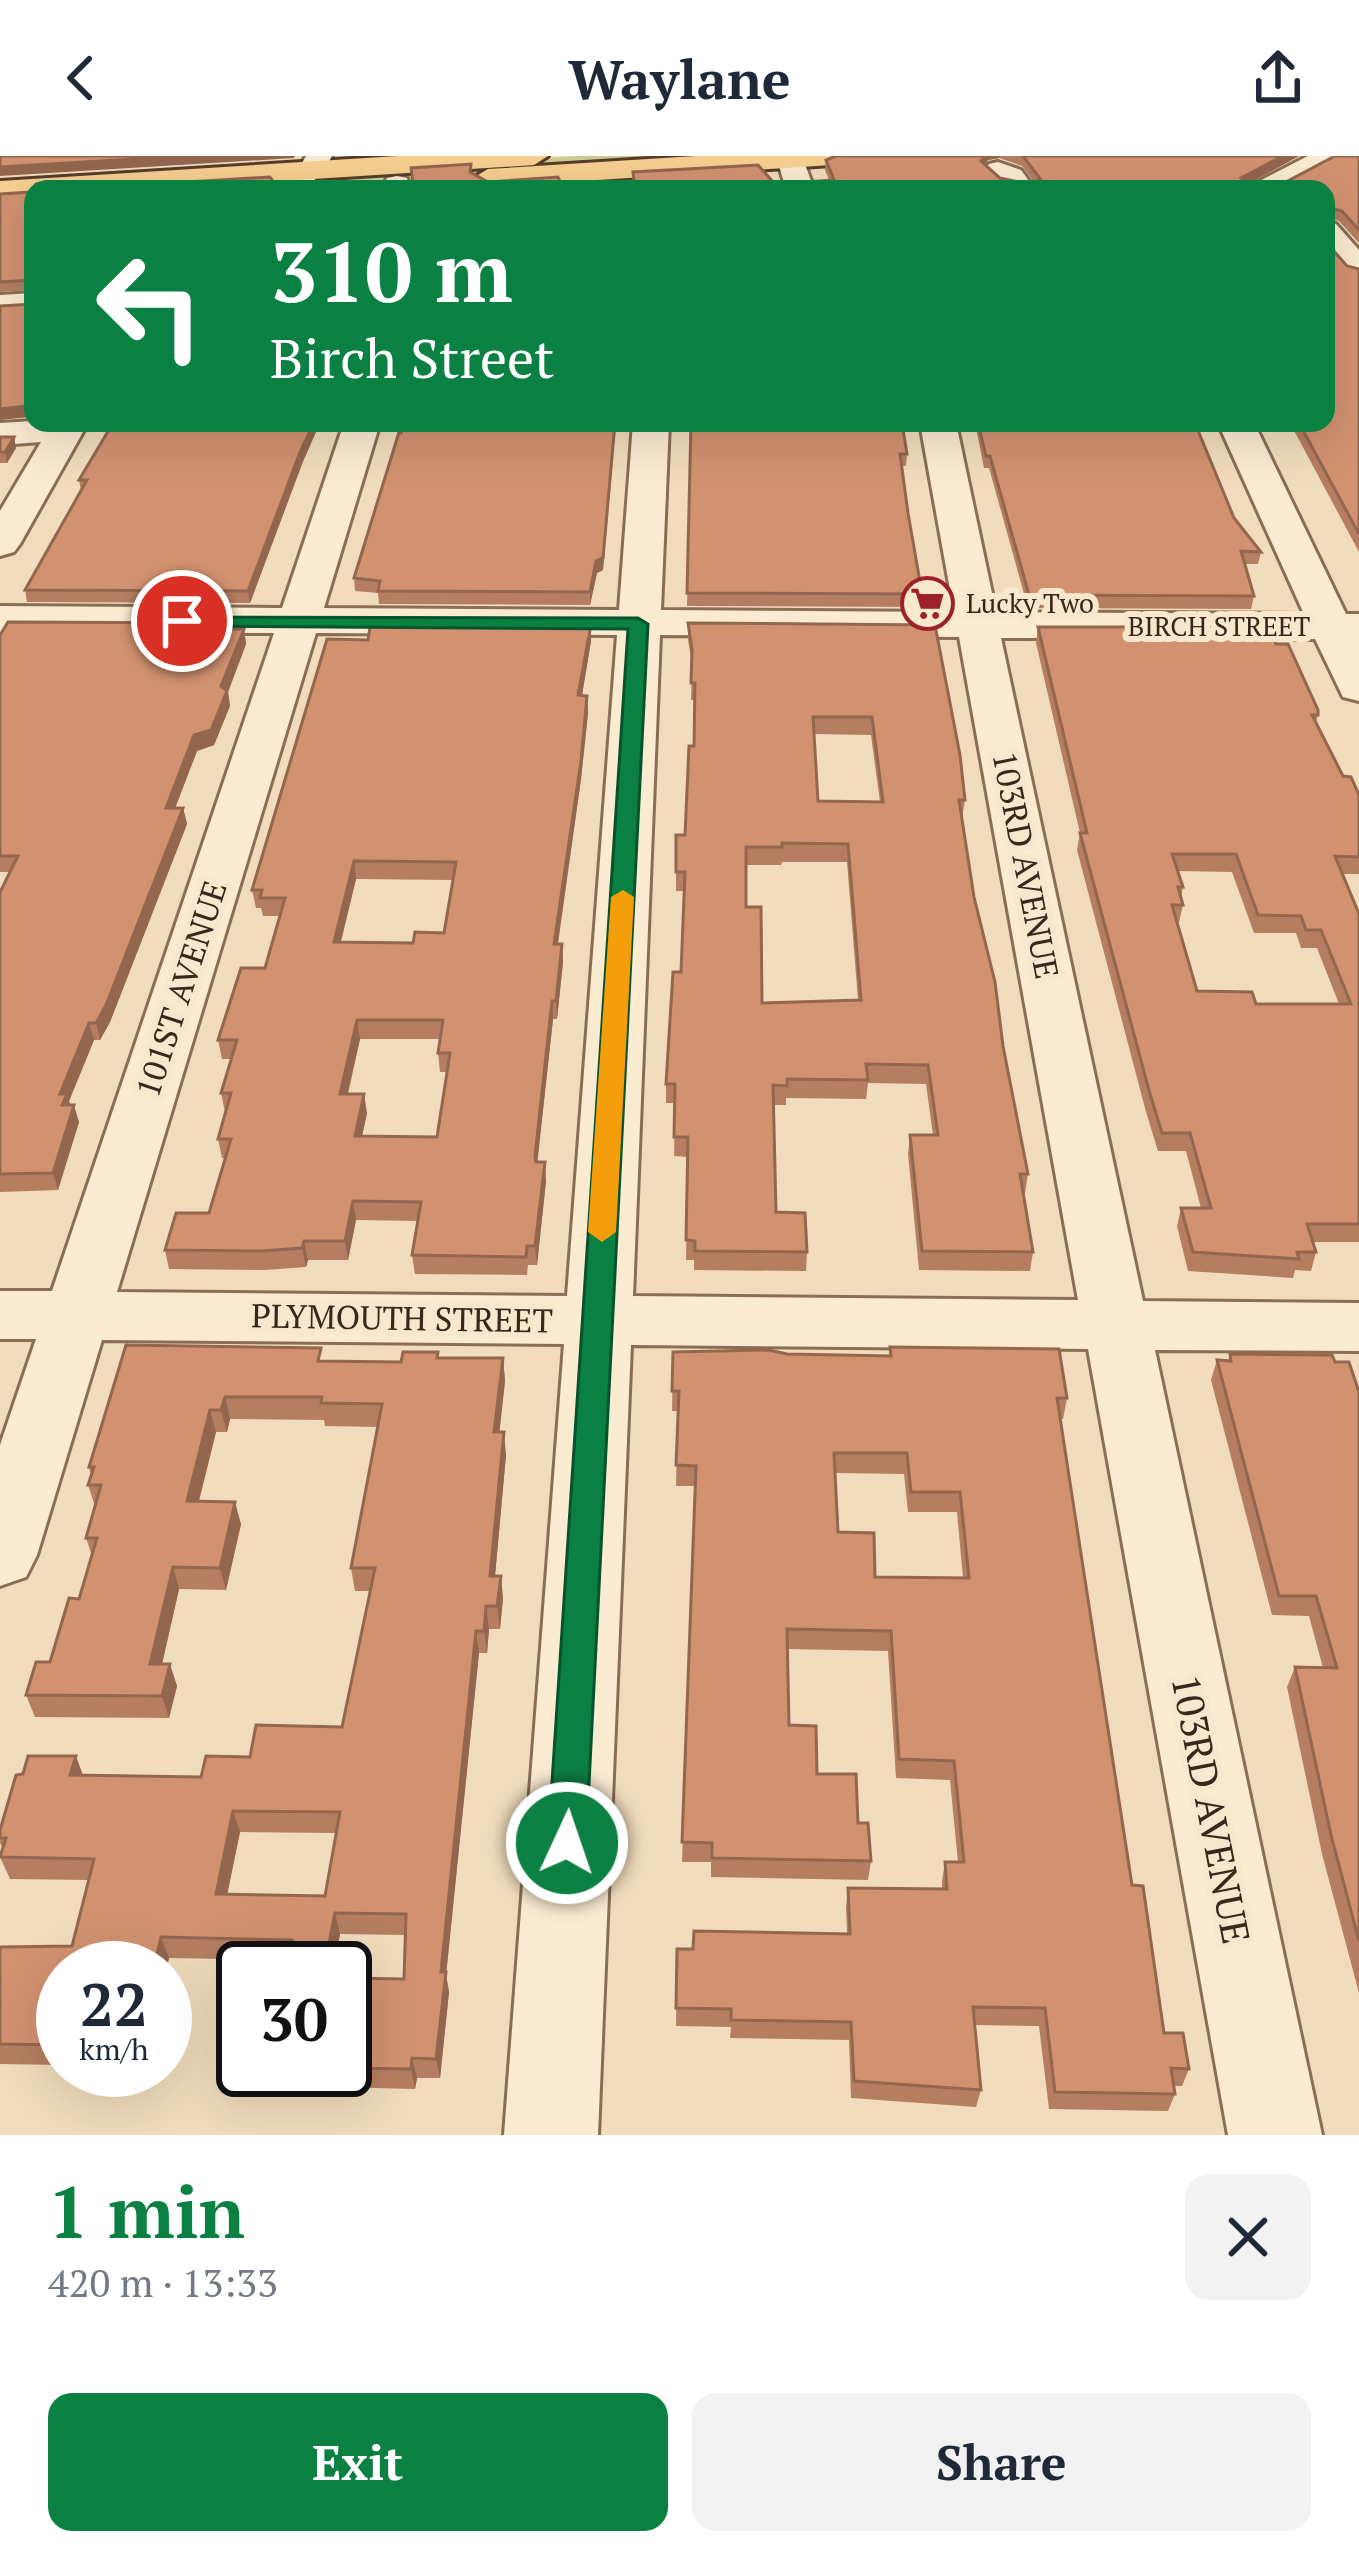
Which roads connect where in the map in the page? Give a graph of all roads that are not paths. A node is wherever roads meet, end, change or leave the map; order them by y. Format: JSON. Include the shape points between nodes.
{"nodes":[{"id":1,"x":534,"y":156,"type":"edge"},
{"id":2,"x":832,"y":156,"type":"edge"},
{"id":3,"x":1330,"y":156,"type":"edge"},
{"id":4,"x":790,"y":157,"type":"edge"},
{"id":5,"x":998,"y":170,"type":"edge"},
{"id":6,"x":311,"y":176,"type":"edge"},
{"id":7,"x":222,"y":180,"type":"edge"},
{"id":8,"x":342,"y":180,"type":"edge"},
{"id":9,"x":596,"y":180,"type":"edge"},
{"id":10,"x":1015,"y":180,"type":"edge"},
{"id":11,"x":1285,"y":180,"type":"edge"},
{"id":12,"x":1335,"y":240,"type":"edge"},
{"id":13,"x":1359,"y":268,"type":"edge"},
{"id":14,"x":65,"y":432,"type":"edge"},
{"id":15,"x":359,"y":432,"type":"edge"},
{"id":16,"x":650,"y":432,"type":"edge"},
{"id":17,"x":940,"y":432,"type":"edge"},
{"id":18,"x":1241,"y":432,"type":"edge"},
{"id":19,"x":0,"y":544,"type":"edge"},
{"id":20,"x":0,"y":620,"type":"edge"},
{"id":21,"x":299,"y":622,"type":"junction"},
{"id":22,"x":638,"y":624,"type":"junction"},
{"id":23,"x":978,"y":626,"type":"junction"},
{"id":24,"x":1345,"y":627,"type":"edge"},
{"id":25,"x":1359,"y":688,"type":"edge"},
{"id":26,"x":0,"y":1315,"type":"edge"},
{"id":27,"x":77,"y":1315,"type":"junction"},
{"id":28,"x":596,"y":1320,"type":"junction"},
{"id":29,"x":1116,"y":1325,"type":"junction"},
{"id":30,"x":1359,"y":1327,"type":"edge"},
{"id":31,"x":0,"y":1556,"type":"edge"},
{"id":32,"x":551,"y":2135,"type":"edge"},
{"id":33,"x":1275,"y":2135,"type":"edge"}],
"edges":[{"from":1,"to":6,"type":"main road"},
{"from":2,"to":4,"type":"main road"},
{"from":3,"to":11,"type":"street"},
{"from":4,"to":9,"type":"main road"},
{"from":5,"to":10,"type":"street"},
{"from":6,"to":7,"type":"main road"},
{"from":6,"to":8,"type":"main road"},
{"from":12,"to":13,"type":"street"},
{"from":14,"to":19,"type":"street"},
{"from":15,"to":21,"type":"street","name":"101ST AVENUE"},
{"from":16,"to":22,"type":"street"},
{"from":17,"to":23,"type":"street","name":"103RD AVENUE"},
{"from":18,"to":24,"type":"street"},
{"from":20,"to":21,"type":"street","name":"BIRCH STREET"},
{"from":21,"to":22,"type":"street","name":"BIRCH STREET"},
{"from":21,"to":27,"type":"street","name":"101ST AVENUE"},
{"from":22,"to":23,"type":"street","name":"BIRCH STREET"},
{"from":22,"to":28,"type":"street"},
{"from":23,"to":24,"type":"street","name":"BIRCH STREET"},
{"from":23,"to":29,"type":"street","name":"103RD AVENUE"},
{"from":24,"to":25,"type":"street"},
{"from":26,"to":27,"type":"street","name":"PLYMOUTH STREET"},
{"from":27,"to":28,"type":"street","name":"PLYMOUTH STREET"},
{"from":27,"to":31,"type":"street","name":"101ST AVENUE"},
{"from":28,"to":29,"type":"street","name":"PLYMOUTH STREET"},
{"from":28,"to":32,"type":"street"},
{"from":29,"to":30,"type":"street","name":"PLYMOUTH STREET"},
{"from":29,"to":33,"type":"street","name":"103RD AVENUE"}]}
